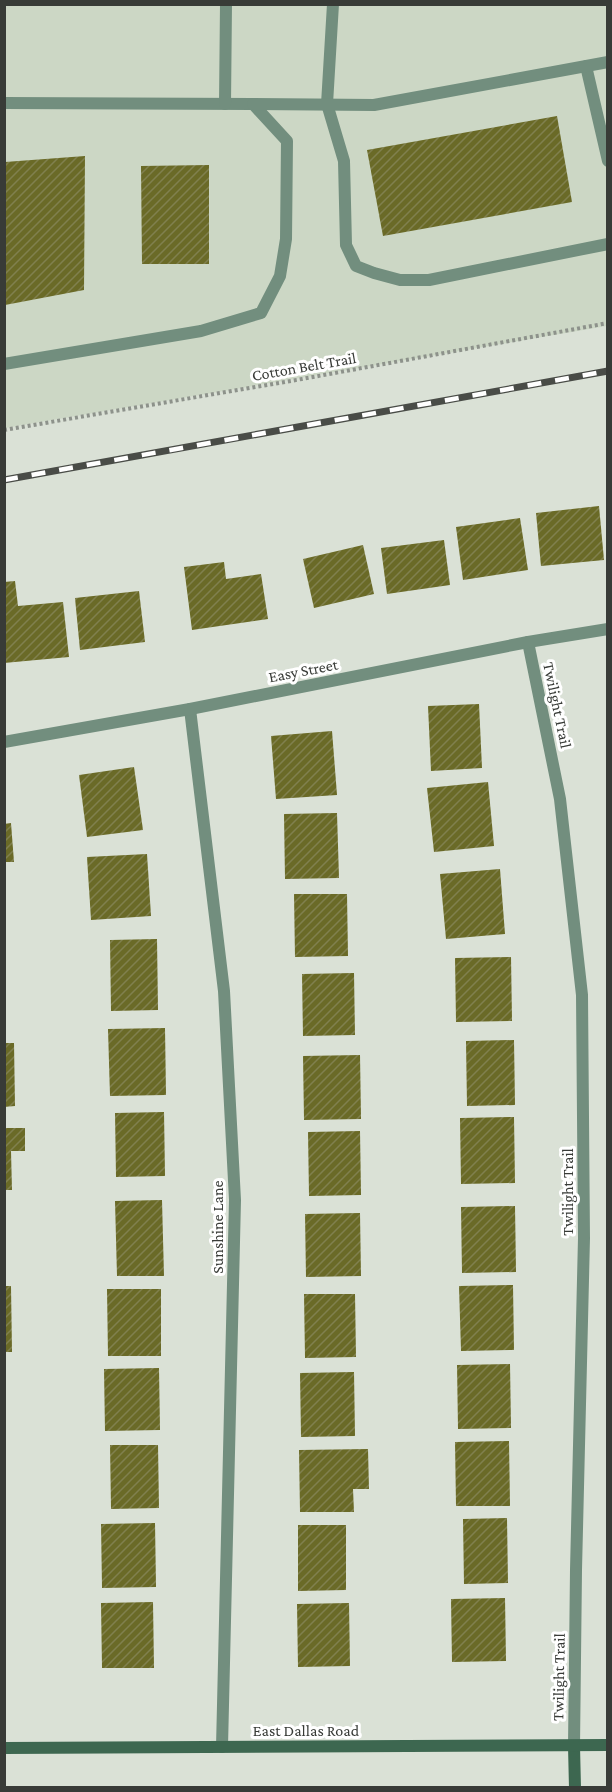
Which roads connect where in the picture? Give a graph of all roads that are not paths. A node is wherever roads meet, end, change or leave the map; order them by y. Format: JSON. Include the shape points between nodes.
{"nodes":[{"id":1,"x":226,"y":4,"type":"edge"},
{"id":2,"x":333,"y":4,"type":"edge"},
{"id":3,"x":608,"y":63,"type":"edge"},
{"id":4,"x":586,"y":66,"type":"junction"},
{"id":5,"x":4,"y":103,"type":"edge"},
{"id":6,"x":225,"y":104,"type":"junction"},
{"id":7,"x":253,"y":104,"type":"junction"},
{"id":8,"x":327,"y":104,"type":"junction"},
{"id":9,"x":608,"y":161,"type":"edge"},
{"id":10,"x":608,"y":244,"type":"edge"},
{"id":11,"x":4,"y":364,"type":"edge"},
{"id":12,"x":608,"y":629,"type":"edge"},
{"id":13,"x":528,"y":642,"type":"junction"},
{"id":14,"x":190,"y":709,"type":"junction"},
{"id":15,"x":4,"y":742,"type":"edge"},
{"id":16,"x":608,"y":1745,"type":"edge"},
{"id":17,"x":574,"y":1746,"type":"junction"},
{"id":18,"x":222,"y":1747,"type":"junction"},
{"id":19,"x":4,"y":1748,"type":"edge"},
{"id":20,"x":575,"y":1788,"type":"edge"}],
"edges":[{"from":1,"to":6,"type":"street"},
{"from":2,"to":8,"type":"street"},
{"from":3,"to":4,"type":"street"},
{"from":4,"to":8,"type":"street","via":[[374,105]]},
{"from":4,"to":9,"type":"street"},
{"from":5,"to":6,"type":"street"},
{"from":6,"to":7,"type":"street"},
{"from":7,"to":8,"type":"street"},
{"from":7,"to":11,"type":"street","via":[[287,141],[286,239],[279,276],[261,313],[201,331]]},
{"from":8,"to":10,"type":"street","via":[[344,161],[346,245],[356,266],[400,280],[429,280]]},
{"from":12,"to":13,"type":"street","name":"Easy Street"},
{"from":13,"to":14,"type":"street","name":"Easy Street"},
{"from":13,"to":17,"type":"street","name":"Twilight Trail","via":[[560,799],[582,995],[584,1238]]},
{"from":14,"to":15,"type":"street","name":"Easy Street"},
{"from":14,"to":18,"type":"street","name":"Sunshine Lane","via":[[224,992],[235,1200]]},
{"from":16,"to":17,"type":"main road","name":"East Dallas Road"},
{"from":17,"to":18,"type":"main road","name":"East Dallas Road"},
{"from":17,"to":20,"type":"main road"},
{"from":18,"to":19,"type":"main road","name":"East Dallas Road"}]}
